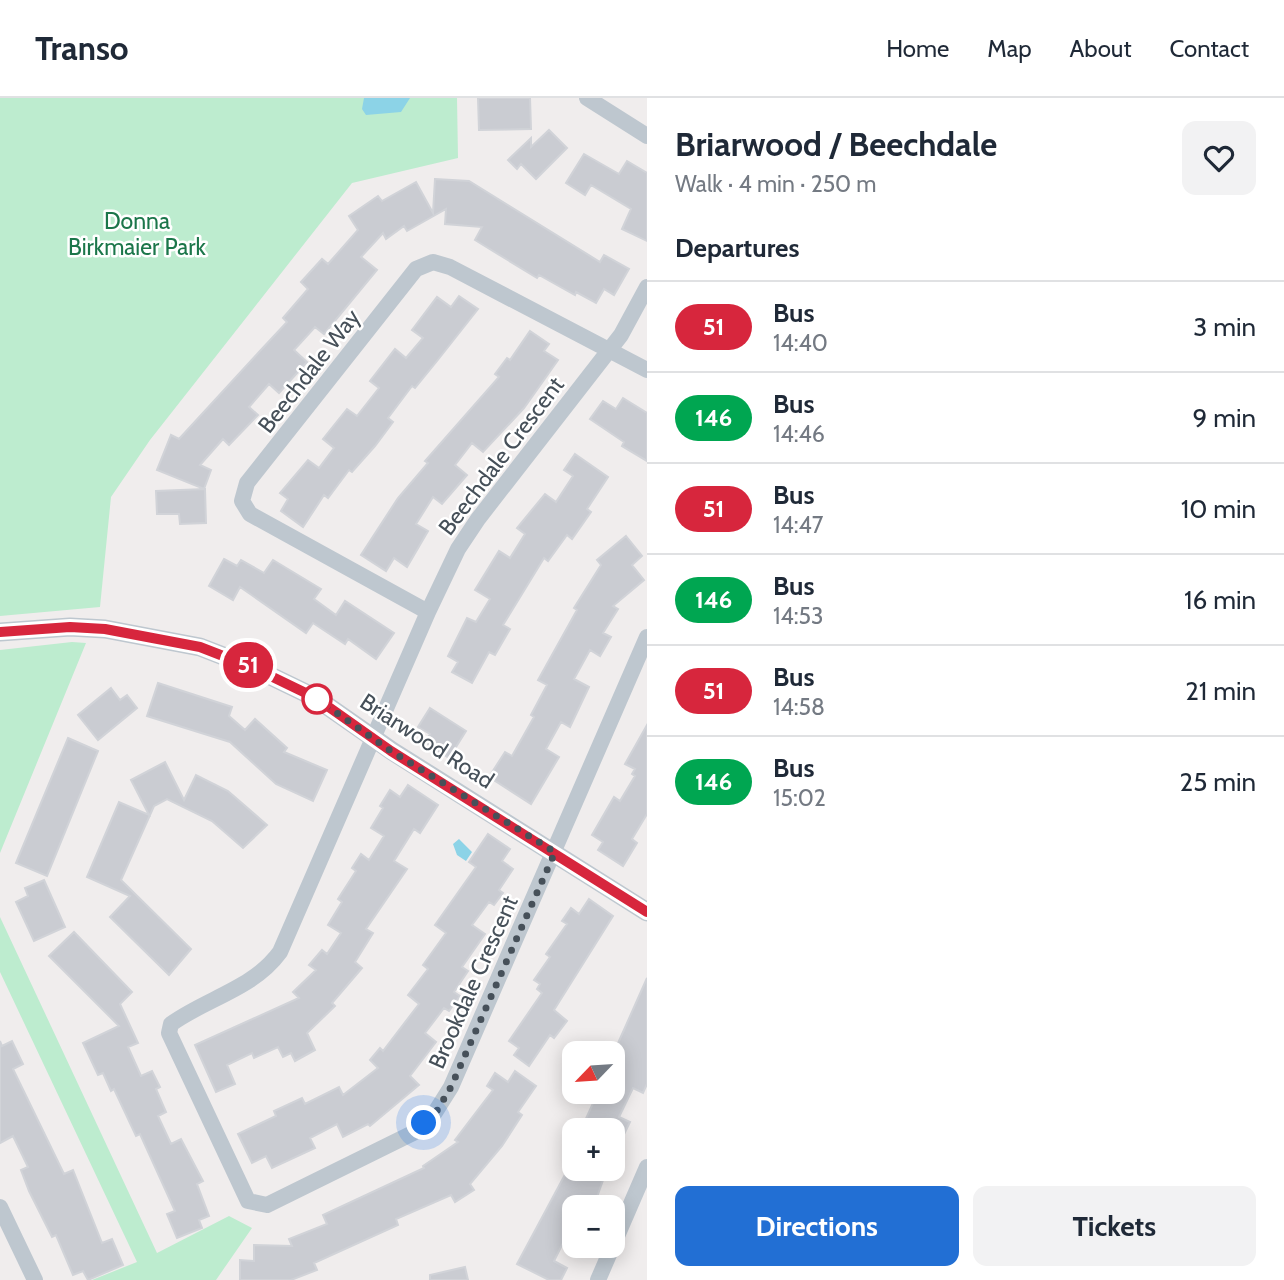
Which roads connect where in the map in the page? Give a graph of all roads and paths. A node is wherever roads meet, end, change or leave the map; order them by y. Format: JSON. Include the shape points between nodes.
{"nodes":[{"id":1,"x":587,"y":98,"type":"edge"},
{"id":2,"x":647,"y":136,"type":"edge"},
{"id":3,"x":647,"y":287,"type":"edge"},
{"id":4,"x":610,"y":351,"type":"junction"},
{"id":5,"x":647,"y":370,"type":"edge"},
{"id":6,"x":428,"y":612,"type":"junction"},
{"id":7,"x":0,"y":632,"type":"edge"},
{"id":8,"x":647,"y":637,"type":"edge"},
{"id":9,"x":374,"y":738,"type":"junction"},
{"id":10,"x":555,"y":852,"type":"junction"},
{"id":11,"x":647,"y":912,"type":"edge"},
{"id":12,"x":647,"y":1167,"type":"edge"},
{"id":13,"x":0,"y":1207,"type":"edge"},
{"id":14,"x":35,"y":1280,"type":"edge"},
{"id":15,"x":598,"y":1280,"type":"edge"}],
"edges":[{"from":1,"to":2,"type":"street"},
{"from":3,"to":4,"type":"street","name":"Beechdale Crescent"},
{"from":4,"to":5,"type":"street","name":"Beechdale Way"},
{"from":4,"to":6,"type":"street","name":"Beechdale Crescent","via":[[478,519]]},
{"from":4,"to":6,"type":"street","name":"Beechdale Way","via":[[433,262],[416,269],[247,483],[242,501],[250,514]]},
{"from":6,"to":9,"type":"street","name":"Beechdale Crescent"},
{"from":7,"to":9,"type":"street","name":"Briarwood Road","via":[[105,629],[200,647],[316,698]]},
{"from":8,"to":10,"type":"street"},
{"from":9,"to":10,"type":"street","name":"Briarwood Road"},
{"from":9,"to":10,"type":"street","name":"Brookdale Crescent","via":[[280,952],[244,985],[171,1024],[169,1032],[248,1201],[267,1205],[396,1143],[435,1114]]},
{"from":10,"to":11,"type":"street","name":"Briarwood Road"},
{"from":12,"to":15,"type":"street"},
{"from":13,"to":14,"type":"street"}]}
